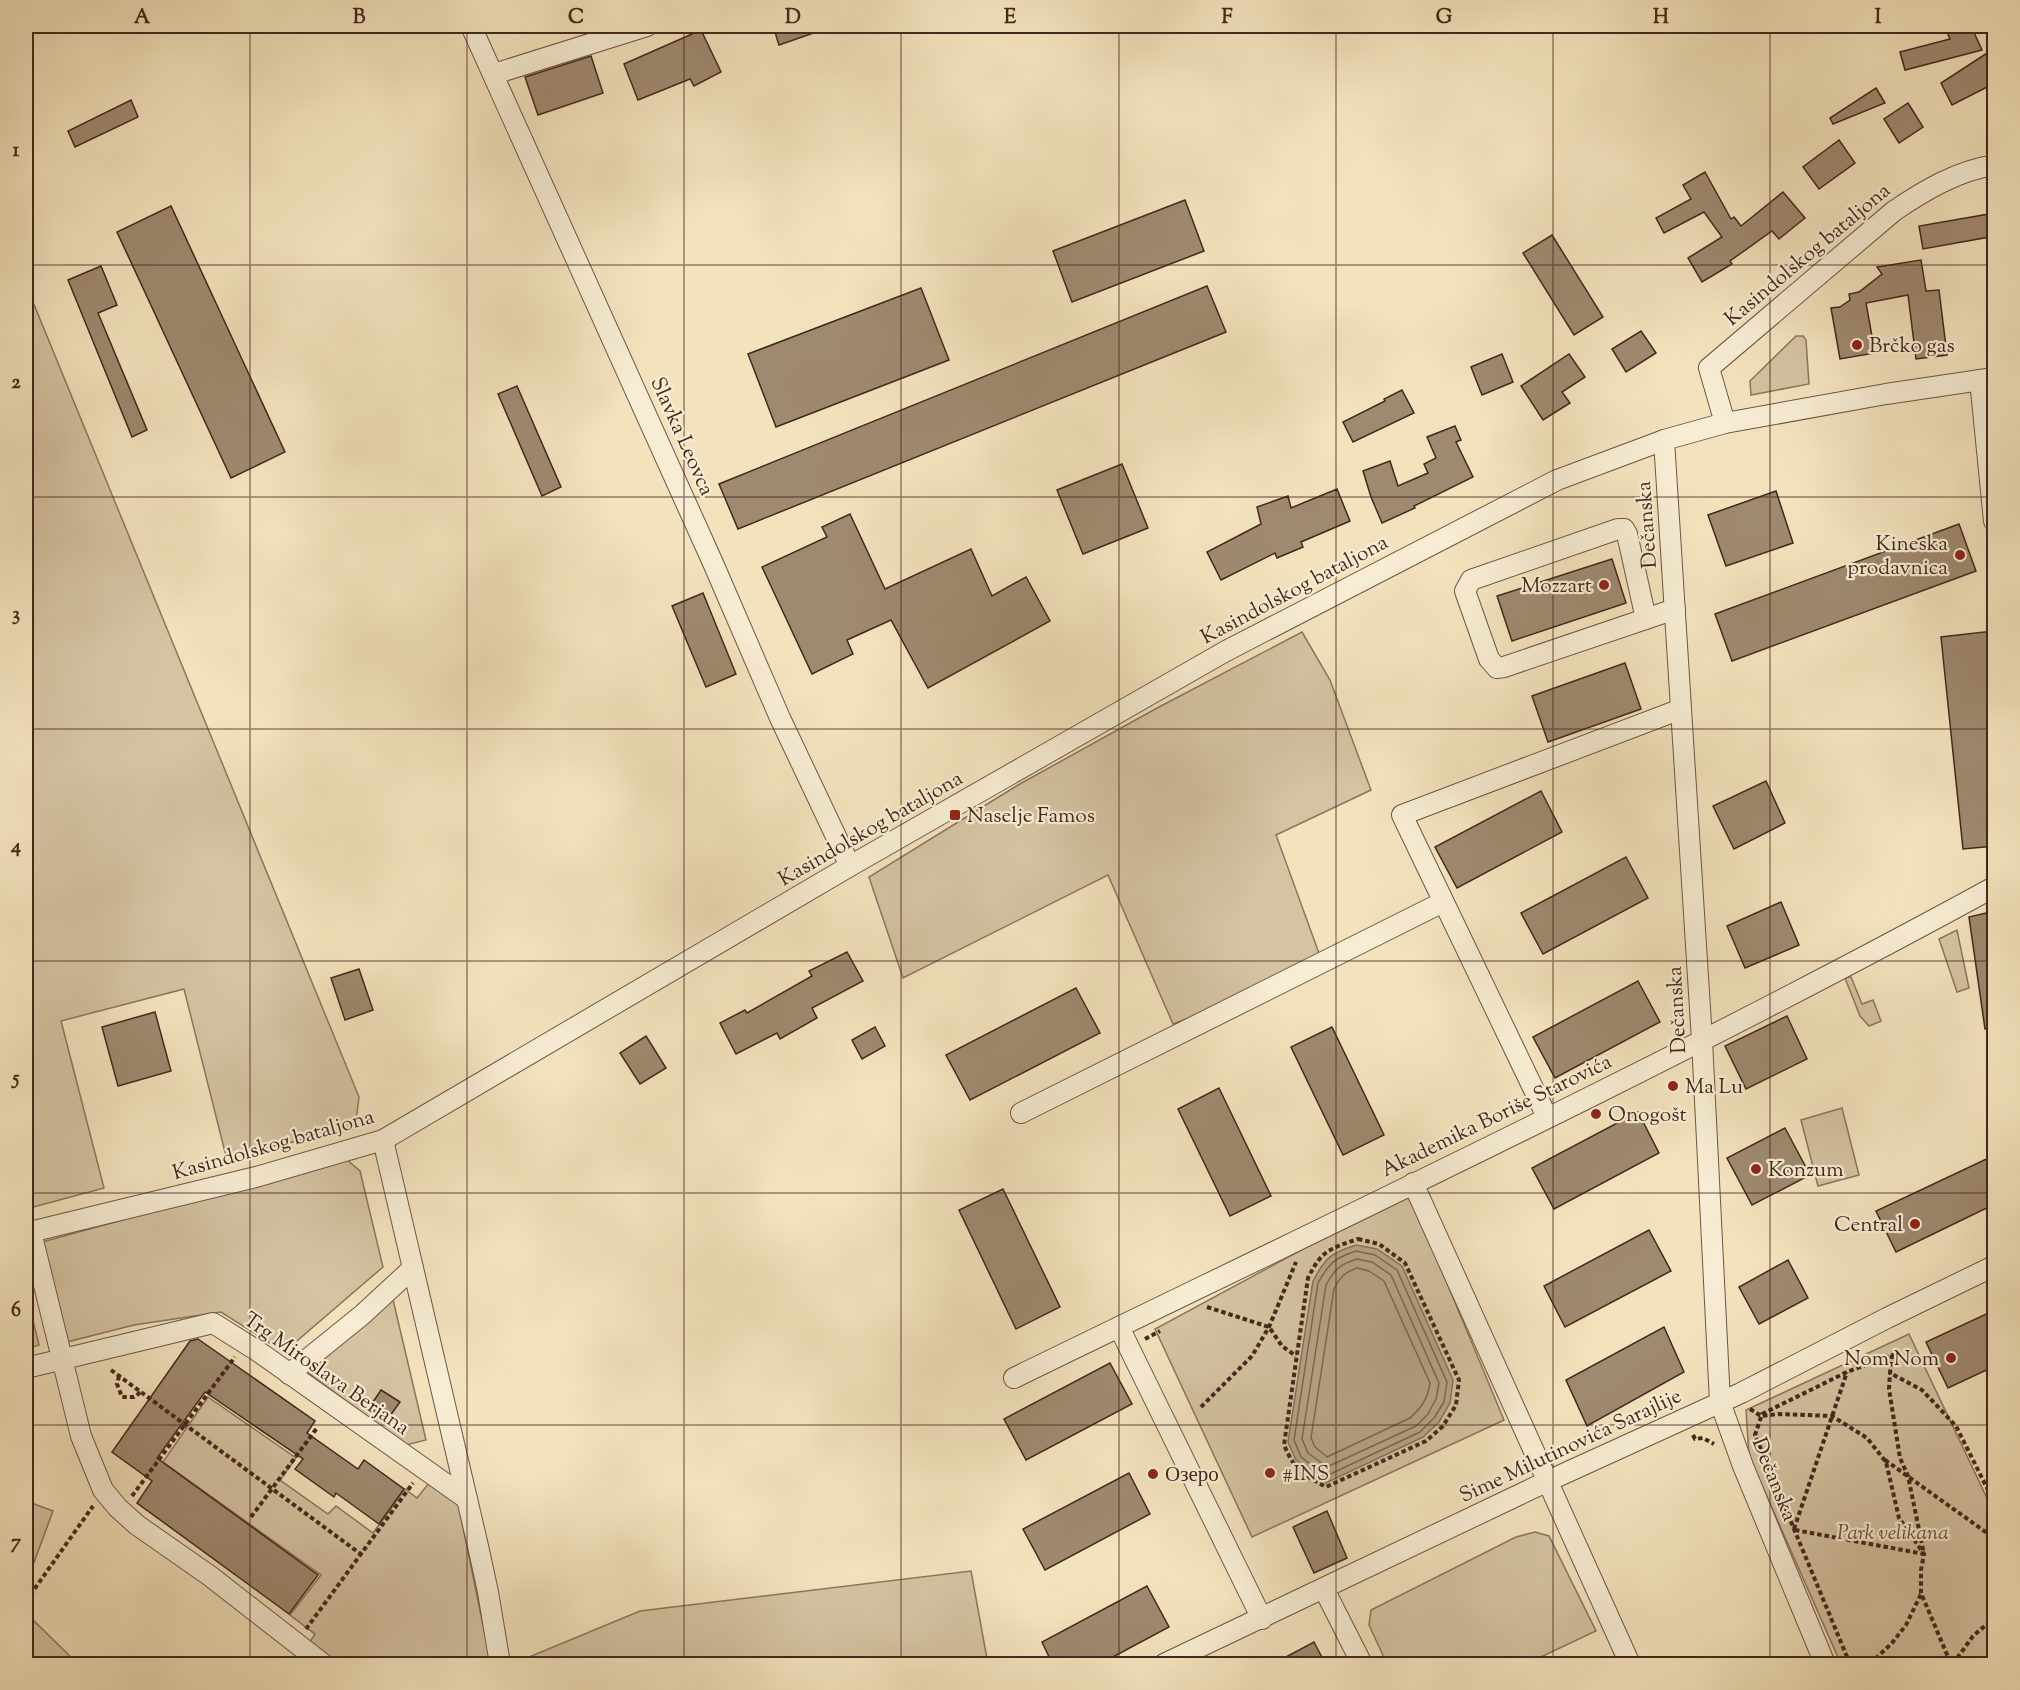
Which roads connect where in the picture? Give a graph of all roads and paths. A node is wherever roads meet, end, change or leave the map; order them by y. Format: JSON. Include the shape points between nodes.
{"nodes":[{"id":1,"x":471,"y":26,"type":"edge"},
{"id":2,"x":647,"y":26,"type":"edge"},
{"id":3,"x":494,"y":74,"type":"junction"},
{"id":4,"x":1995,"y":165,"type":"edge"},
{"id":5,"x":1987,"y":379,"type":"edge"},
{"id":6,"x":1725,"y":423,"type":"junction"},
{"id":7,"x":1664,"y":440,"type":"junction"},
{"id":8,"x":1995,"y":521,"type":"edge"},
{"id":9,"x":1675,"y":609,"type":"junction"},
{"id":10,"x":1646,"y":619,"type":"junction"},
{"id":11,"x":1681,"y":709,"type":"junction"},
{"id":12,"x":850,"y":866,"type":"junction"},
{"id":13,"x":1995,"y":887,"type":"edge"},
{"id":14,"x":1443,"y":902,"type":"junction"},
{"id":15,"x":1702,"y":1040,"type":"junction"},
{"id":16,"x":1021,"y":1113,"type":"dead end"},
{"id":17,"x":1547,"y":1117,"type":"junction"},
{"id":18,"x":382,"y":1140,"type":"junction"},
{"id":19,"x":1413,"y":1184,"type":"junction"},
{"id":20,"x":28,"y":1233,"type":"edge"},
{"id":21,"x":1296,"y":1262,"type":"dead end"},
{"id":22,"x":1995,"y":1266,"type":"edge"},
{"id":23,"x":413,"y":1268,"type":"junction"},
{"id":24,"x":1207,"y":1307,"type":"dead end"},
{"id":25,"x":1119,"y":1327,"type":"junction"},
{"id":26,"x":1269,"y":1328,"type":"junction"},
{"id":27,"x":235,"y":1356,"type":"dead end"},
{"id":28,"x":1296,"y":1356,"type":"junction"},
{"id":29,"x":61,"y":1359,"type":"junction"},
{"id":30,"x":26,"y":1368,"type":"edge"},
{"id":31,"x":111,"y":1370,"type":"dead end"},
{"id":32,"x":1847,"y":1372,"type":"junction"},
{"id":33,"x":1890,"y":1373,"type":"junction"},
{"id":34,"x":289,"y":1374,"type":"junction"},
{"id":35,"x":119,"y":1376,"type":"junction"},
{"id":36,"x":1014,"y":1378,"type":"dead end"},
{"id":37,"x":141,"y":1392,"type":"junction"},
{"id":38,"x":1720,"y":1402,"type":"junction"},
{"id":39,"x":1742,"y":1404,"type":"dead end"},
{"id":40,"x":1201,"y":1407,"type":"dead end"},
{"id":41,"x":1761,"y":1416,"type":"junction"},
{"id":42,"x":1832,"y":1416,"type":"junction"},
{"id":43,"x":185,"y":1425,"type":"junction"},
{"id":44,"x":317,"y":1428,"type":"dead end"},
{"id":45,"x":1882,"y":1458,"type":"junction"},
{"id":46,"x":424,"y":1469,"type":"junction"},
{"id":47,"x":1908,"y":1476,"type":"junction"},
{"id":48,"x":1548,"y":1481,"type":"junction"},
{"id":49,"x":272,"y":1489,"type":"junction"},
{"id":50,"x":103,"y":1490,"type":"junction"},
{"id":51,"x":130,"y":1499,"type":"dead end"},
{"id":52,"x":467,"y":1499,"type":"junction"},
{"id":53,"x":1995,"y":1502,"type":"edge"},
{"id":54,"x":251,"y":1517,"type":"dead end"},
{"id":55,"x":1794,"y":1530,"type":"junction"},
{"id":56,"x":1995,"y":1538,"type":"edge"},
{"id":57,"x":1924,"y":1554,"type":"junction"},
{"id":58,"x":362,"y":1555,"type":"junction"},
{"id":59,"x":1324,"y":1589,"type":"junction"},
{"id":60,"x":1921,"y":1593,"type":"junction"},
{"id":61,"x":26,"y":1601,"type":"edge"},
{"id":62,"x":1995,"y":1618,"type":"edge"},
{"id":63,"x":1262,"y":1619,"type":"junction"},
{"id":64,"x":296,"y":1642,"type":"junction"},
{"id":65,"x":323,"y":1665,"type":"edge"},
{"id":66,"x":500,"y":1665,"type":"edge"},
{"id":67,"x":1164,"y":1665,"type":"edge"},
{"id":68,"x":1362,"y":1665,"type":"edge"},
{"id":69,"x":1630,"y":1665,"type":"edge"},
{"id":70,"x":1825,"y":1665,"type":"edge"},
{"id":71,"x":1850,"y":1665,"type":"edge"},
{"id":72,"x":1870,"y":1665,"type":"edge"},
{"id":73,"x":1952,"y":1665,"type":"edge"}],
"edges":[{"from":1,"to":3,"type":"street","name":"Slavka Leovca"},
{"from":2,"to":3,"type":"street"},
{"from":3,"to":12,"type":"street","name":"Slavka Leovca","via":[[780,718]]},
{"from":4,"to":6,"type":"street","name":"Kasindolskog bataljona","via":[[1952,177],[1901,206],[1709,368]]},
{"from":5,"to":6,"type":"street","name":"Kasindolskog bataljona"},
{"from":5,"to":8,"type":"street"},
{"from":6,"to":7,"type":"street","name":"Kasindolskog bataljona"},
{"from":7,"to":9,"type":"street","name":"Dečanska"},
{"from":7,"to":12,"type":"street","name":"Kasindolskog bataljona","via":[[1557,480],[1383,568],[1226,651]]},
{"from":9,"to":10,"type":"street"},
{"from":9,"to":11,"type":"street","name":"Dečanska"},
{"from":10,"to":10,"type":"street","via":[[1497,668],[1489,659],[1465,591],[1471,580],[1624,529]]},
{"from":11,"to":14,"type":"street","via":[[1401,815]]},
{"from":11,"to":15,"type":"street","name":"Dečanska"},
{"from":12,"to":18,"type":"street","name":"Kasindolskog bataljona"},
{"from":13,"to":15,"type":"street","name":"Akademika Boriše Starovića"},
{"from":14,"to":16,"type":"street"},
{"from":14,"to":17,"type":"street"},
{"from":15,"to":17,"type":"street","name":"Akademika Boriše Starovića"},
{"from":15,"to":38,"type":"street","name":"Dečanska"},
{"from":17,"to":19,"type":"street","name":"Akademika Boriše Starovića"},
{"from":18,"to":20,"type":"street","name":"Kasindolskog bataljona","via":[[256,1177]]},
{"from":18,"to":23,"type":"street"},
{"from":19,"to":25,"type":"street","name":"Akademika Boriše Starovića"},
{"from":19,"to":48,"type":"street"},
{"from":20,"to":29,"type":"street"},
{"from":21,"to":26,"type":"path"},
{"from":22,"to":38,"type":"street","name":"Sime Milutinovića Sarajlije"},
{"from":23,"to":34,"type":"street"},
{"from":23,"to":52,"type":"street"},
{"from":24,"to":26,"type":"path"},
{"from":25,"to":36,"type":"street","name":"Akademika Boriše Starovića"},
{"from":25,"to":63,"type":"street"},
{"from":26,"to":28,"type":"path","via":[[1282,1346]]},
{"from":26,"to":40,"type":"path","via":[[1252,1356]]},
{"from":27,"to":43,"type":"path"},
{"from":28,"to":28,"type":"path","via":[[1284,1445],[1292,1463],[1305,1476],[1326,1487],[1426,1441],[1443,1426],[1456,1405],[1459,1380],[1405,1263],[1379,1244],[1358,1239],[1332,1247],[1315,1263],[1308,1278]]},
{"from":29,"to":30,"type":"street","name":"Trg Miroslava Berjana"},
{"from":29,"to":34,"type":"street","name":"Trg Miroslava Berjana","via":[[213,1323]]},
{"from":29,"to":50,"type":"street","via":[[81,1436]]},
{"from":31,"to":35,"type":"path"},
{"from":32,"to":33,"type":"path","via":[[1892,1354]]},
{"from":32,"to":41,"type":"path"},
{"from":32,"to":42,"type":"path"},
{"from":33,"to":47,"type":"path","via":[[1900,1458]]},
{"from":33,"to":53,"type":"path","via":[[1922,1390],[1956,1426]]},
{"from":34,"to":46,"type":"street","name":"Trg Miroslava Berjana"},
{"from":35,"to":37,"type":"path"},
{"from":35,"to":37,"type":"path","via":[[117,1384],[122,1397],[134,1397]]},
{"from":37,"to":43,"type":"path"},
{"from":38,"to":48,"type":"street","name":"Sime Milutinovića Sarajlije"},
{"from":38,"to":70,"type":"street","name":"Dečanska"},
{"from":39,"to":41,"type":"path"},
{"from":41,"to":42,"type":"path"},
{"from":41,"to":55,"type":"path","via":[[1755,1436]]},
{"from":42,"to":45,"type":"path","via":[[1867,1438]]},
{"from":42,"to":55,"type":"path"},
{"from":43,"to":49,"type":"path"},
{"from":43,"to":51,"type":"path"},
{"from":44,"to":49,"type":"path"},
{"from":45,"to":47,"type":"path"},
{"from":45,"to":57,"type":"path","via":[[1899,1518]]},
{"from":46,"to":52,"type":"street","name":"Trg Miroslava Berjana"},
{"from":46,"to":58,"type":"path"},
{"from":47,"to":56,"type":"path"},
{"from":47,"to":57,"type":"path"},
{"from":48,"to":59,"type":"street","name":"Sime Milutinovića Sarajlije"},
{"from":48,"to":69,"type":"street"},
{"from":49,"to":54,"type":"path"},
{"from":49,"to":58,"type":"path"},
{"from":50,"to":61,"type":"path"},
{"from":50,"to":64,"type":"street","via":[[137,1525]]},
{"from":52,"to":66,"type":"street"},
{"from":55,"to":57,"type":"path"},
{"from":55,"to":71,"type":"path"},
{"from":57,"to":60,"type":"path"},
{"from":58,"to":64,"type":"path"},
{"from":59,"to":63,"type":"street","name":"Sime Milutinovića Sarajlije"},
{"from":59,"to":68,"type":"street"},
{"from":60,"to":72,"type":"path","via":[[1906,1624]]},
{"from":60,"to":73,"type":"path"},
{"from":62,"to":73,"type":"path","via":[[1973,1636]]},
{"from":63,"to":67,"type":"street","name":"Sime Milutinovića Sarajlije"},
{"from":64,"to":65,"type":"street"}]}
